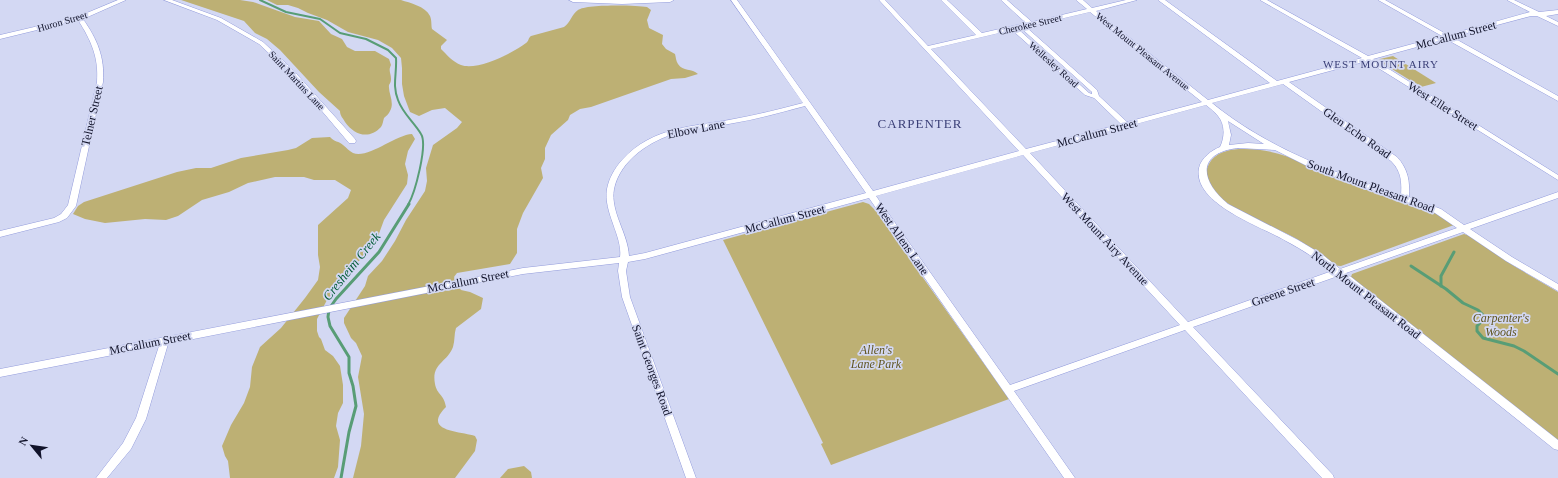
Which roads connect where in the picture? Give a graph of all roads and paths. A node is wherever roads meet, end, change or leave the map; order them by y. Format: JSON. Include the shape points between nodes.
{"nodes":[{"id":1,"x":122,"y":0,"type":"edge"},
{"id":2,"x":167,"y":0,"type":"edge"},
{"id":3,"x":573,"y":0,"type":"edge"},
{"id":4,"x":670,"y":0,"type":"edge"},
{"id":5,"x":734,"y":0,"type":"edge"},
{"id":6,"x":882,"y":0,"type":"edge"},
{"id":7,"x":944,"y":0,"type":"edge"},
{"id":8,"x":1004,"y":0,"type":"edge"},
{"id":9,"x":1079,"y":0,"type":"edge"},
{"id":10,"x":1134,"y":0,"type":"edge"},
{"id":11,"x":1161,"y":0,"type":"edge"},
{"id":12,"x":1263,"y":0,"type":"edge"},
{"id":13,"x":1380,"y":0,"type":"edge"},
{"id":14,"x":1510,"y":0,"type":"edge"},
{"id":15,"x":1091,"y":10,"type":"junction"},
{"id":16,"x":1558,"y":12,"type":"edge"},
{"id":17,"x":1538,"y":14,"type":"junction"},
{"id":18,"x":79,"y":18,"type":"junction"},
{"id":19,"x":1031,"y":24,"type":"junction"},
{"id":20,"x":1558,"y":24,"type":"edge"},
{"id":21,"x":1022,"y":26,"type":"junction"},
{"id":22,"x":1014,"y":28,"type":"junction"},
{"id":23,"x":980,"y":35,"type":"junction"},
{"id":24,"x":0,"y":37,"type":"edge"},
{"id":25,"x":1448,"y":37,"type":"junction"},
{"id":26,"x":926,"y":48,"type":"junction"},
{"id":27,"x":1368,"y":59,"type":"junction"},
{"id":28,"x":1285,"y":82,"type":"junction"},
{"id":29,"x":1276,"y":84,"type":"junction"},
{"id":30,"x":1096,"y":97,"type":"junction"},
{"id":31,"x":1558,"y":99,"type":"edge"},
{"id":32,"x":1207,"y":103,"type":"junction"},
{"id":33,"x":807,"y":104,"type":"junction"},
{"id":34,"x":1221,"y":114,"type":"junction"},
{"id":35,"x":1126,"y":125,"type":"junction"},
{"id":36,"x":352,"y":141,"type":"dead end"},
{"id":37,"x":1224,"y":147,"type":"junction"},
{"id":38,"x":1277,"y":148,"type":"junction"},
{"id":39,"x":1025,"y":152,"type":"junction"},
{"id":40,"x":1558,"y":178,"type":"edge"},
{"id":41,"x":870,"y":195,"type":"junction"},
{"id":42,"x":1558,"y":195,"type":"edge"},
{"id":43,"x":1405,"y":199,"type":"junction"},
{"id":44,"x":1465,"y":228,"type":"junction"},
{"id":45,"x":0,"y":234,"type":"edge"},
{"id":46,"x":624,"y":260,"type":"junction"},
{"id":47,"x":1339,"y":272,"type":"junction"},
{"id":48,"x":1558,"y":288,"type":"edge"},
{"id":49,"x":1187,"y":326,"type":"junction"},
{"id":50,"x":166,"y":340,"type":"junction"},
{"id":51,"x":0,"y":373,"type":"edge"},
{"id":52,"x":1008,"y":389,"type":"junction"},
{"id":53,"x":1558,"y":446,"type":"edge"},
{"id":54,"x":101,"y":478,"type":"edge"},
{"id":55,"x":691,"y":478,"type":"edge"},
{"id":56,"x":1070,"y":478,"type":"edge"},
{"id":57,"x":1329,"y":478,"type":"edge"}],
"edges":[{"from":1,"to":18,"type":"street","name":"Huron Street"},
{"from":2,"to":36,"type":"street","name":"Saint Martins Lane","via":[[219,19],[261,43],[291,71]]},
{"from":3,"to":4,"type":"main road"},
{"from":5,"to":33,"type":"street","name":"West Allens Lane"},
{"from":6,"to":26,"type":"street","name":"West Mount Airy Avenue"},
{"from":7,"to":23,"type":"street"},
{"from":8,"to":19,"type":"street"},
{"from":9,"to":15,"type":"street","name":"West Mount Pleasant Avenue"},
{"from":10,"to":15,"type":"street","name":"Cherokee Street"},
{"from":11,"to":29,"type":"street"},
{"from":12,"to":27,"type":"street","name":"West Ellet Street"},
{"from":13,"to":25,"type":"street"},
{"from":14,"to":17,"type":"street"},
{"from":15,"to":19,"type":"street","name":"Cherokee Street"},
{"from":15,"to":32,"type":"street","name":"West Mount Pleasant Avenue"},
{"from":16,"to":17,"type":"street","name":"McCallum Street"},
{"from":17,"to":20,"type":"street"},
{"from":17,"to":25,"type":"street","name":"McCallum Street"},
{"from":18,"to":24,"type":"street","name":"Huron Street"},
{"from":18,"to":45,"type":"street","name":"Telner Street","via":[[98,49],[101,74],[72,206],[64,216],[48,223]]},
{"from":19,"to":21,"type":"street","name":"Cherokee Street"},
{"from":21,"to":22,"type":"street","name":"Cherokee Street"},
{"from":21,"to":30,"type":"street","name":"Wellesley Road","via":[[1095,91]]},
{"from":22,"to":23,"type":"street","name":"Cherokee Street"},
{"from":22,"to":30,"type":"street","name":"Wellesley Road","via":[[1087,94]]},
{"from":23,"to":26,"type":"street","name":"Cherokee Street"},
{"from":25,"to":27,"type":"street","name":"McCallum Street"},
{"from":25,"to":31,"type":"street"},
{"from":26,"to":39,"type":"street","name":"West Mount Airy Avenue"},
{"from":27,"to":28,"type":"street","name":"McCallum Street"},
{"from":27,"to":40,"type":"street","name":"West Ellet Street"},
{"from":28,"to":29,"type":"street","name":"McCallum Street"},
{"from":28,"to":43,"type":"street","name":"Glen Echo Road","via":[[1394,159],[1406,175]]},
{"from":29,"to":32,"type":"street","name":"McCallum Street"},
{"from":30,"to":35,"type":"street","name":"Wellesley Road"},
{"from":32,"to":34,"type":"street"},
{"from":32,"to":35,"type":"street","name":"McCallum Street"},
{"from":33,"to":41,"type":"street","name":"West Allens Lane"},
{"from":33,"to":46,"type":"street","name":"Elbow Lane","via":[[669,133],[651,141],[631,156],[617,171],[611,182],[609,194],[624,248]]},
{"from":34,"to":37,"type":"street","via":[[1227,132]]},
{"from":34,"to":38,"type":"street","name":"South Mount Pleasant Road"},
{"from":35,"to":39,"type":"street","name":"McCallum Street"},
{"from":37,"to":38,"type":"street"},
{"from":37,"to":47,"type":"street","name":"North Mount Pleasant Road","via":[[1209,158],[1203,169],[1204,181],[1212,194],[1232,210],[1295,241]]},
{"from":38,"to":43,"type":"street","name":"South Mount Pleasant Road","via":[[1348,180]]},
{"from":39,"to":41,"type":"street","name":"McCallum Street"},
{"from":39,"to":49,"type":"street","name":"West Mount Airy Avenue"},
{"from":41,"to":46,"type":"street","name":"McCallum Street"},
{"from":41,"to":52,"type":"street","name":"West Allens Lane"},
{"from":42,"to":44,"type":"street","name":"Greene Street"},
{"from":43,"to":44,"type":"street","name":"South Mount Pleasant Road","via":[[1438,211]]},
{"from":44,"to":47,"type":"street","name":"Greene Street"},
{"from":44,"to":48,"type":"street","name":"South Mount Pleasant Road","via":[[1509,259]]},
{"from":46,"to":50,"type":"street","name":"McCallum Street","via":[[523,271]]},
{"from":46,"to":55,"type":"street","name":"Saint Georges Road","via":[[626,297]]},
{"from":47,"to":49,"type":"street","name":"Greene Street"},
{"from":47,"to":53,"type":"street","name":"North Mount Pleasant Road"},
{"from":49,"to":52,"type":"street","name":"Greene Street"},
{"from":49,"to":57,"type":"street","name":"West Mount Airy Avenue"},
{"from":50,"to":51,"type":"street","name":"McCallum Street"},
{"from":50,"to":54,"type":"street","via":[[141,419],[127,446]]},
{"from":52,"to":56,"type":"street","name":"West Allens Lane"}]}
